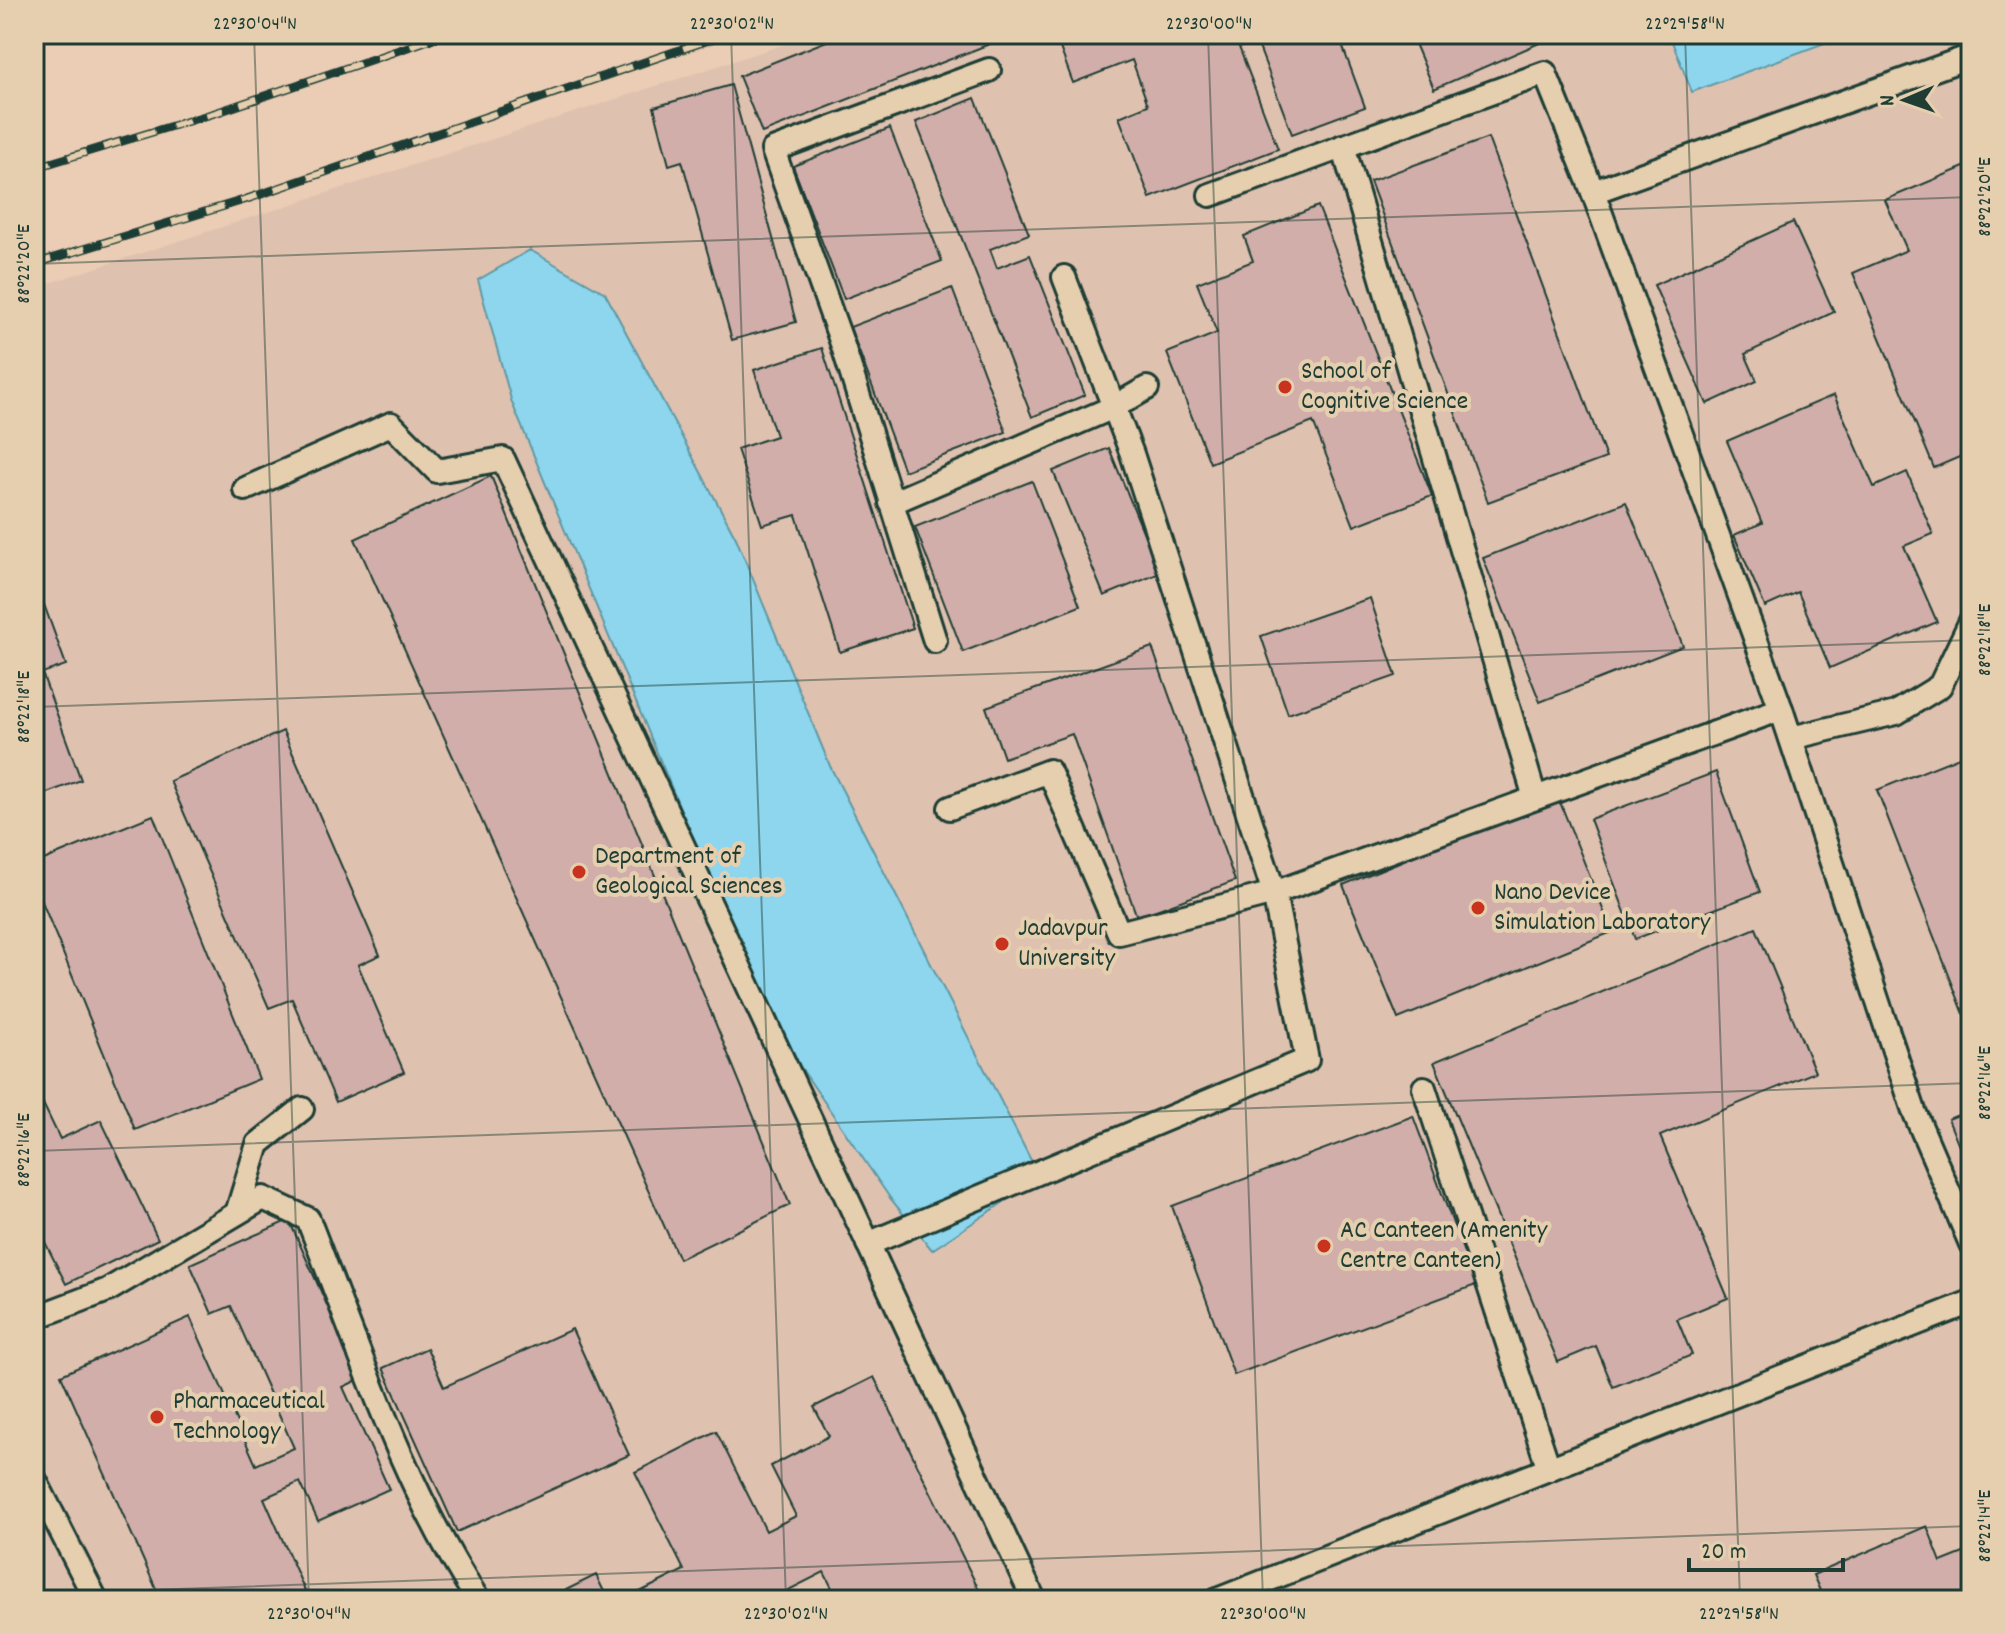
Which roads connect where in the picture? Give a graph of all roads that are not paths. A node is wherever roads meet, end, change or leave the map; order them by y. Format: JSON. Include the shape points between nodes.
{"nodes":[{"id":1,"x":1971,"y":56,"type":"edge"},
{"id":2,"x":989,"y":70,"type":"dead end"},
{"id":3,"x":1343,"y":146,"type":"junction"},
{"id":4,"x":1593,"y":192,"type":"junction"},
{"id":5,"x":1210,"y":195,"type":"dead end"},
{"id":6,"x":1064,"y":277,"type":"dead end"},
{"id":7,"x":1147,"y":388,"type":"dead end"},
{"id":8,"x":1114,"y":407,"type":"junction"},
{"id":9,"x":245,"y":489,"type":"dead end"},
{"id":10,"x":891,"y":503,"type":"junction"},
{"id":11,"x":1971,"y":621,"type":"edge"},
{"id":12,"x":935,"y":641,"type":"dead end"},
{"id":13,"x":1781,"y":709,"type":"junction"},
{"id":14,"x":1791,"y":738,"type":"junction"},
{"id":15,"x":1535,"y":798,"type":"junction"},
{"id":16,"x":950,"y":808,"type":"dead end"},
{"id":17,"x":1274,"y":893,"type":"junction"},
{"id":18,"x":1424,"y":1088,"type":"dead end"},
{"id":19,"x":302,"y":1109,"type":"dead end"},
{"id":20,"x":237,"y":1213,"type":"junction"},
{"id":21,"x":868,"y":1244,"type":"junction"},
{"id":22,"x":1971,"y":1244,"type":"edge"},
{"id":23,"x":1971,"y":1302,"type":"edge"},
{"id":24,"x":34,"y":1318,"type":"edge"},
{"id":25,"x":1549,"y":1469,"type":"junction"},
{"id":26,"x":34,"y":1478,"type":"edge"},
{"id":27,"x":96,"y":1600,"type":"edge"},
{"id":28,"x":478,"y":1600,"type":"edge"},
{"id":29,"x":1034,"y":1600,"type":"edge"},
{"id":30,"x":1217,"y":1600,"type":"edge"}],
"edges":[{"from":1,"to":4,"type":"lane"},
{"from":2,"to":10,"type":"lane","via":[[773,150],[843,346]]},
{"from":3,"to":4,"type":"lane","via":[[1545,73]]},
{"from":3,"to":5,"type":"lane"},
{"from":3,"to":15,"type":"lane"},
{"from":4,"to":13,"type":"lane"},
{"from":6,"to":8,"type":"lane"},
{"from":7,"to":8,"type":"lane"},
{"from":8,"to":10,"type":"lane"},
{"from":8,"to":17,"type":"lane"},
{"from":9,"to":21,"type":"lane","via":[[391,424],[437,471],[503,459]]},
{"from":10,"to":12,"type":"lane"},
{"from":11,"to":14,"type":"lane","via":[[1940,686],[1896,713]]},
{"from":13,"to":14,"type":"lane"},
{"from":13,"to":15,"type":"lane"},
{"from":14,"to":22,"type":"lane","via":[[1914,1111]]},
{"from":15,"to":17,"type":"lane"},
{"from":16,"to":17,"type":"lane","via":[[1049,771],[1119,933]]},
{"from":17,"to":21,"type":"lane","via":[[1307,1060]]},
{"from":18,"to":25,"type":"lane"},
{"from":19,"to":20,"type":"lane","via":[[258,1144]]},
{"from":20,"to":24,"type":"lane","via":[[108,1290]]},
{"from":20,"to":28,"type":"lane","via":[[263,1198],[308,1219],[403,1462],[442,1545]]},
{"from":21,"to":29,"type":"lane"},
{"from":23,"to":25,"type":"lane"},
{"from":25,"to":30,"type":"lane"},
{"from":26,"to":27,"type":"lane"}]}
